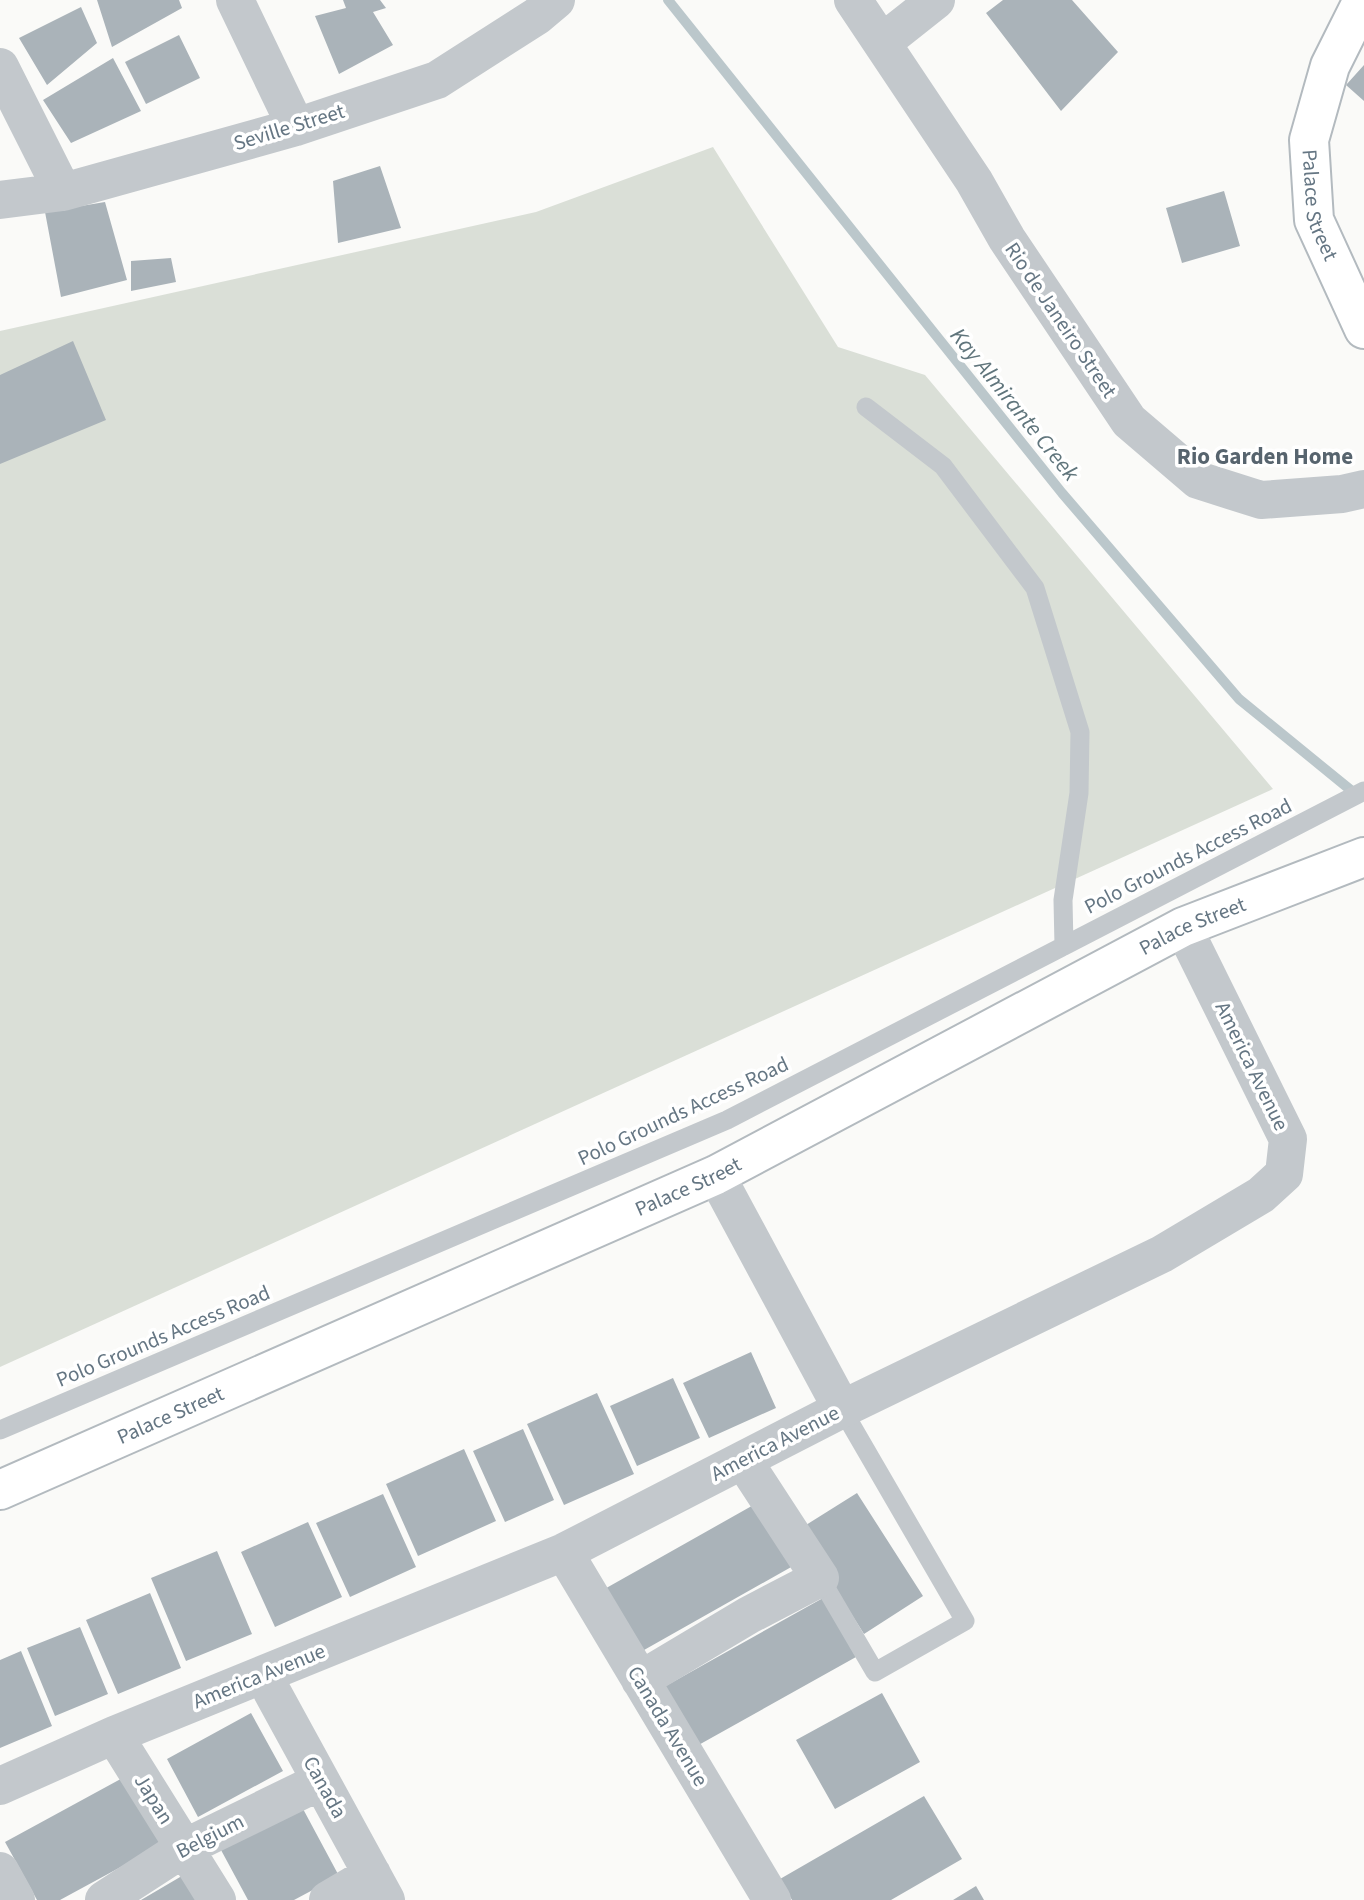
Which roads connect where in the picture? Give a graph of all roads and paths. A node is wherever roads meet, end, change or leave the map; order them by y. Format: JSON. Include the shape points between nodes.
{"nodes":[{"id":1,"x":235,"y":0,"type":"edge"},
{"id":2,"x":556,"y":0,"type":"edge"},
{"id":3,"x":853,"y":0,"type":"edge"},
{"id":4,"x":936,"y":0,"type":"edge"},
{"id":5,"x":1363,"y":0,"type":"edge"},
{"id":6,"x":883,"y":41,"type":"junction"},
{"id":7,"x":0,"y":67,"type":"edge"},
{"id":8,"x":296,"y":127,"type":"junction"},
{"id":9,"x":63,"y":192,"type":"junction"},
{"id":10,"x":0,"y":200,"type":"edge"},
{"id":11,"x":1364,"y":329,"type":"edge"},
{"id":12,"x":866,"y":407,"type":"dead end"},
{"id":13,"x":1364,"y":489,"type":"edge"},
{"id":14,"x":1364,"y":791,"type":"edge"},
{"id":15,"x":1364,"y":857,"type":"edge"},
{"id":16,"x":1174,"y":889,"type":"junction"},
{"id":17,"x":1183,"y":928,"type":"junction"},
{"id":18,"x":1064,"y":946,"type":"junction"},
{"id":19,"x":716,"y":1175,"type":"junction"},
{"id":20,"x":842,"y":1409,"type":"junction"},
{"id":21,"x":0,"y":1430,"type":"edge"},
{"id":22,"x":743,"y":1460,"type":"junction"},
{"id":23,"x":0,"y":1490,"type":"edge"},
{"id":24,"x":564,"y":1552,"type":"junction"},
{"id":25,"x":820,"y":1578,"type":"junction"},
{"id":26,"x":263,"y":1675,"type":"junction"},
{"id":27,"x":640,"y":1680,"type":"junction"},
{"id":28,"x":114,"y":1735,"type":"junction"},
{"id":29,"x":321,"y":1781,"type":"junction"},
{"id":30,"x":0,"y":1786,"type":"edge"},
{"id":31,"x":184,"y":1848,"type":"junction"},
{"id":32,"x":0,"y":1871,"type":"edge"},
{"id":33,"x":379,"y":1887,"type":"edge"},
{"id":34,"x":16,"y":1900,"type":"edge"},
{"id":35,"x":104,"y":1900,"type":"edge"},
{"id":36,"x":217,"y":1900,"type":"edge"},
{"id":37,"x":328,"y":1900,"type":"edge"},
{"id":38,"x":772,"y":1900,"type":"edge"}],
"edges":[{"from":1,"to":8,"type":"street"},
{"from":2,"to":8,"type":"street","name":"Seville Street","via":[[437,80]]},
{"from":3,"to":6,"type":"street","name":"Rio de Janeiro Street"},
{"from":4,"to":6,"type":"street"},
{"from":5,"to":11,"type":"street","name":"Palace Street","via":[[1330,66],[1309,140],[1314,220]]},
{"from":6,"to":13,"type":"street","name":"Rio de Janeiro Street","via":[[1007,239],[1129,421],[1198,480],[1261,500]]},
{"from":7,"to":9,"type":"street"},
{"from":8,"to":9,"type":"street","name":"Seville Street"},
{"from":9,"to":10,"type":"street","name":"Seville Street"},
{"from":12,"to":18,"type":"lane","via":[[943,466],[1035,588],[1080,732],[1079,793],[1063,900]]},
{"from":14,"to":16,"type":"lane","name":"Polo Grounds Access Road"},
{"from":15,"to":17,"type":"street","name":"Palace Street"},
{"from":16,"to":17,"type":"lane"},
{"from":16,"to":18,"type":"lane","name":"Polo Grounds Access Road"},
{"from":17,"to":19,"type":"street","name":"Palace Street"},
{"from":17,"to":20,"type":"street","name":"America Avenue","via":[[1288,1139],[1284,1174],[1261,1195],[1162,1254]]},
{"from":18,"to":21,"type":"lane","name":"Polo Grounds Access Road","via":[[727,1120]]},
{"from":19,"to":20,"type":"street"},
{"from":19,"to":23,"type":"street","name":"Palace Street"},
{"from":20,"to":22,"type":"street","name":"America Avenue"},
{"from":20,"to":25,"type":"lane","via":[[965,1621],[875,1672]]},
{"from":22,"to":24,"type":"street","name":"America Avenue"},
{"from":22,"to":25,"type":"street"},
{"from":24,"to":26,"type":"street","name":"America Avenue"},
{"from":24,"to":27,"type":"street","name":"Canada Avenue"},
{"from":25,"to":27,"type":"street"},
{"from":26,"to":28,"type":"street","name":"America Avenue"},
{"from":26,"to":29,"type":"street","name":"Canada"},
{"from":27,"to":38,"type":"street","name":"Canada Avenue"},
{"from":28,"to":30,"type":"street","name":"America Avenue"},
{"from":28,"to":31,"type":"street","name":"Japan"},
{"from":29,"to":31,"type":"street","name":"Belgium"},
{"from":29,"to":33,"type":"street","name":"Canada"},
{"from":31,"to":35,"type":"street","name":"Belgium"},
{"from":31,"to":36,"type":"street","name":"Japan"},
{"from":32,"to":34,"type":"street"},
{"from":33,"to":37,"type":"street"}]}
